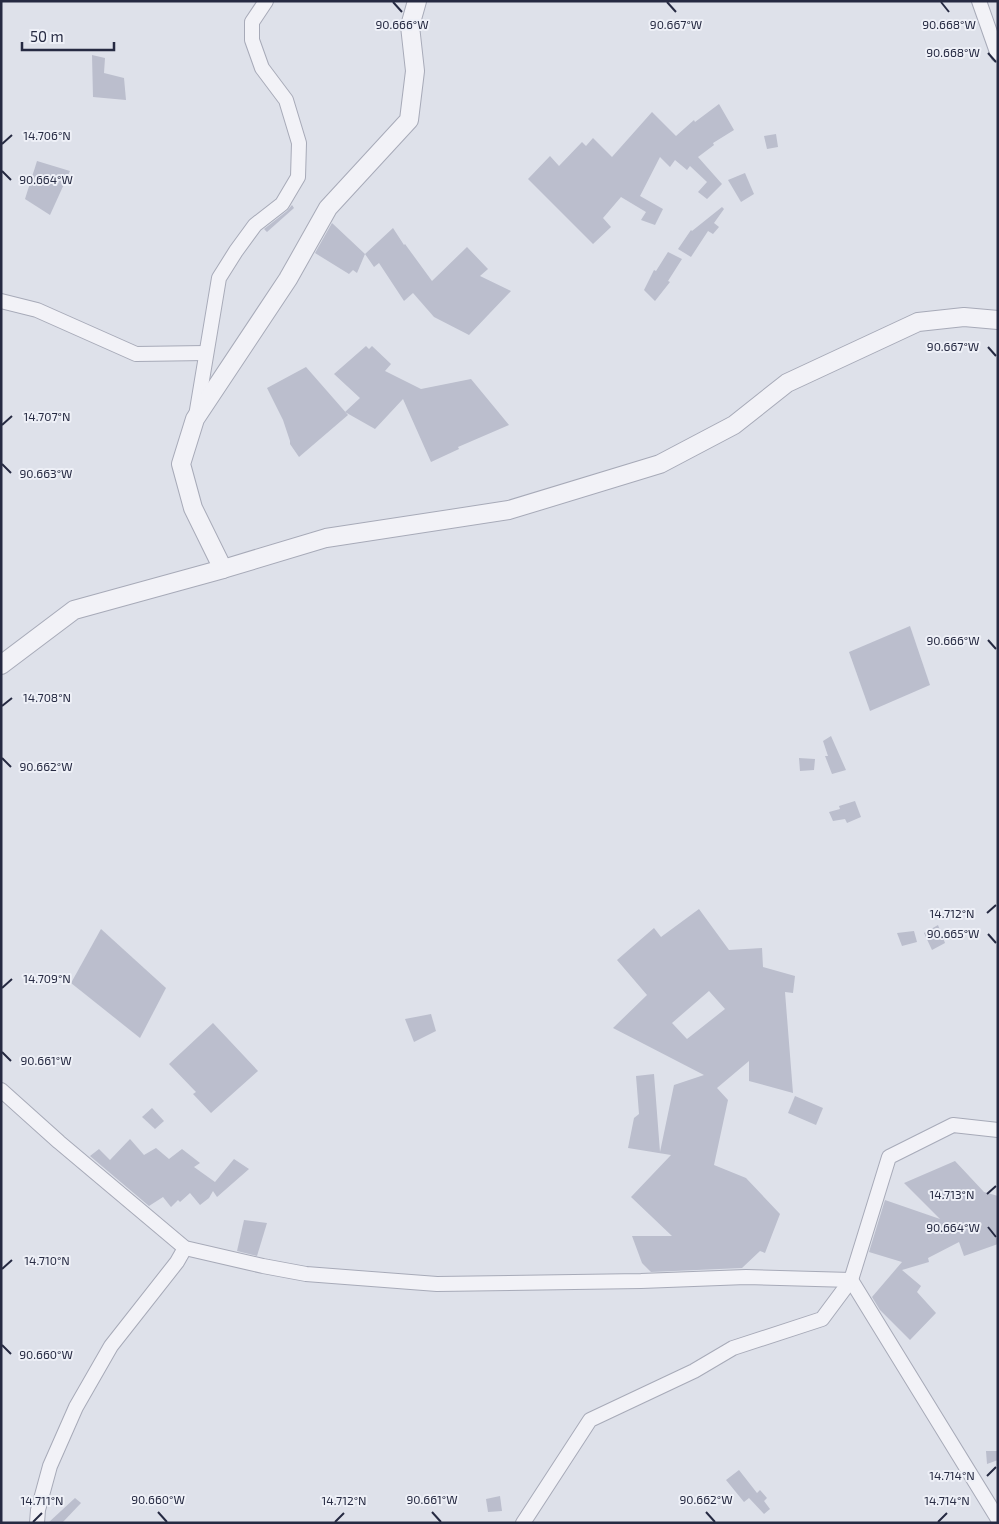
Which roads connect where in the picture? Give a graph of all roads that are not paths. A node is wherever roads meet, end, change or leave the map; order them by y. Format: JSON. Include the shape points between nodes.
{"nodes":[{"id":1,"x":266,"y":1,"type":"edge"},
{"id":2,"x":417,"y":1,"type":"edge"},
{"id":3,"x":979,"y":1,"type":"edge"},
{"id":4,"x":998,"y":55,"type":"edge"},
{"id":5,"x":1,"y":302,"type":"edge"},
{"id":6,"x":998,"y":320,"type":"edge"},
{"id":7,"x":206,"y":353,"type":"junction"},
{"id":8,"x":195,"y":419,"type":"junction"},
{"id":9,"x":224,"y":569,"type":"junction"},
{"id":10,"x":1,"y":665,"type":"edge"},
{"id":11,"x":1,"y":1090,"type":"edge"},
{"id":12,"x":998,"y":1130,"type":"edge"},
{"id":13,"x":185,"y":1248,"type":"junction"},
{"id":14,"x":851,"y":1280,"type":"junction"},
{"id":15,"x":998,"y":1519,"type":"edge"},
{"id":16,"x":37,"y":1523,"type":"edge"},
{"id":17,"x":523,"y":1523,"type":"edge"}],
"edges":[{"from":1,"to":7,"type":"street","via":[[252,22],[252,40],[262,68],[286,100],[299,142],[298,177],[282,204],[255,225],[219,278]]},
{"from":2,"to":8,"type":"street","via":[[410,26],[414,71],[410,120],[328,208],[288,279]]},
{"from":3,"to":4,"type":"street"},
{"from":5,"to":7,"type":"street","via":[[37,310],[136,354]]},
{"from":6,"to":9,"type":"street","via":[[964,317],[918,322],[787,383],[734,425],[660,464],[509,510],[326,538]]},
{"from":7,"to":8,"type":"street"},
{"from":8,"to":9,"type":"street","via":[[181,464],[193,508]]},
{"from":9,"to":10,"type":"street","via":[[74,610]]},
{"from":11,"to":13,"type":"street"},
{"from":12,"to":14,"type":"street","via":[[953,1125],[889,1157]]},
{"from":13,"to":14,"type":"street","via":[[306,1274],[437,1284],[746,1277]]},
{"from":13,"to":16,"type":"street","via":[[111,1346],[76,1407],[50,1466]]},
{"from":14,"to":15,"type":"street"},
{"from":14,"to":17,"type":"street","via":[[822,1318],[733,1348],[694,1371],[590,1420]]}]}
